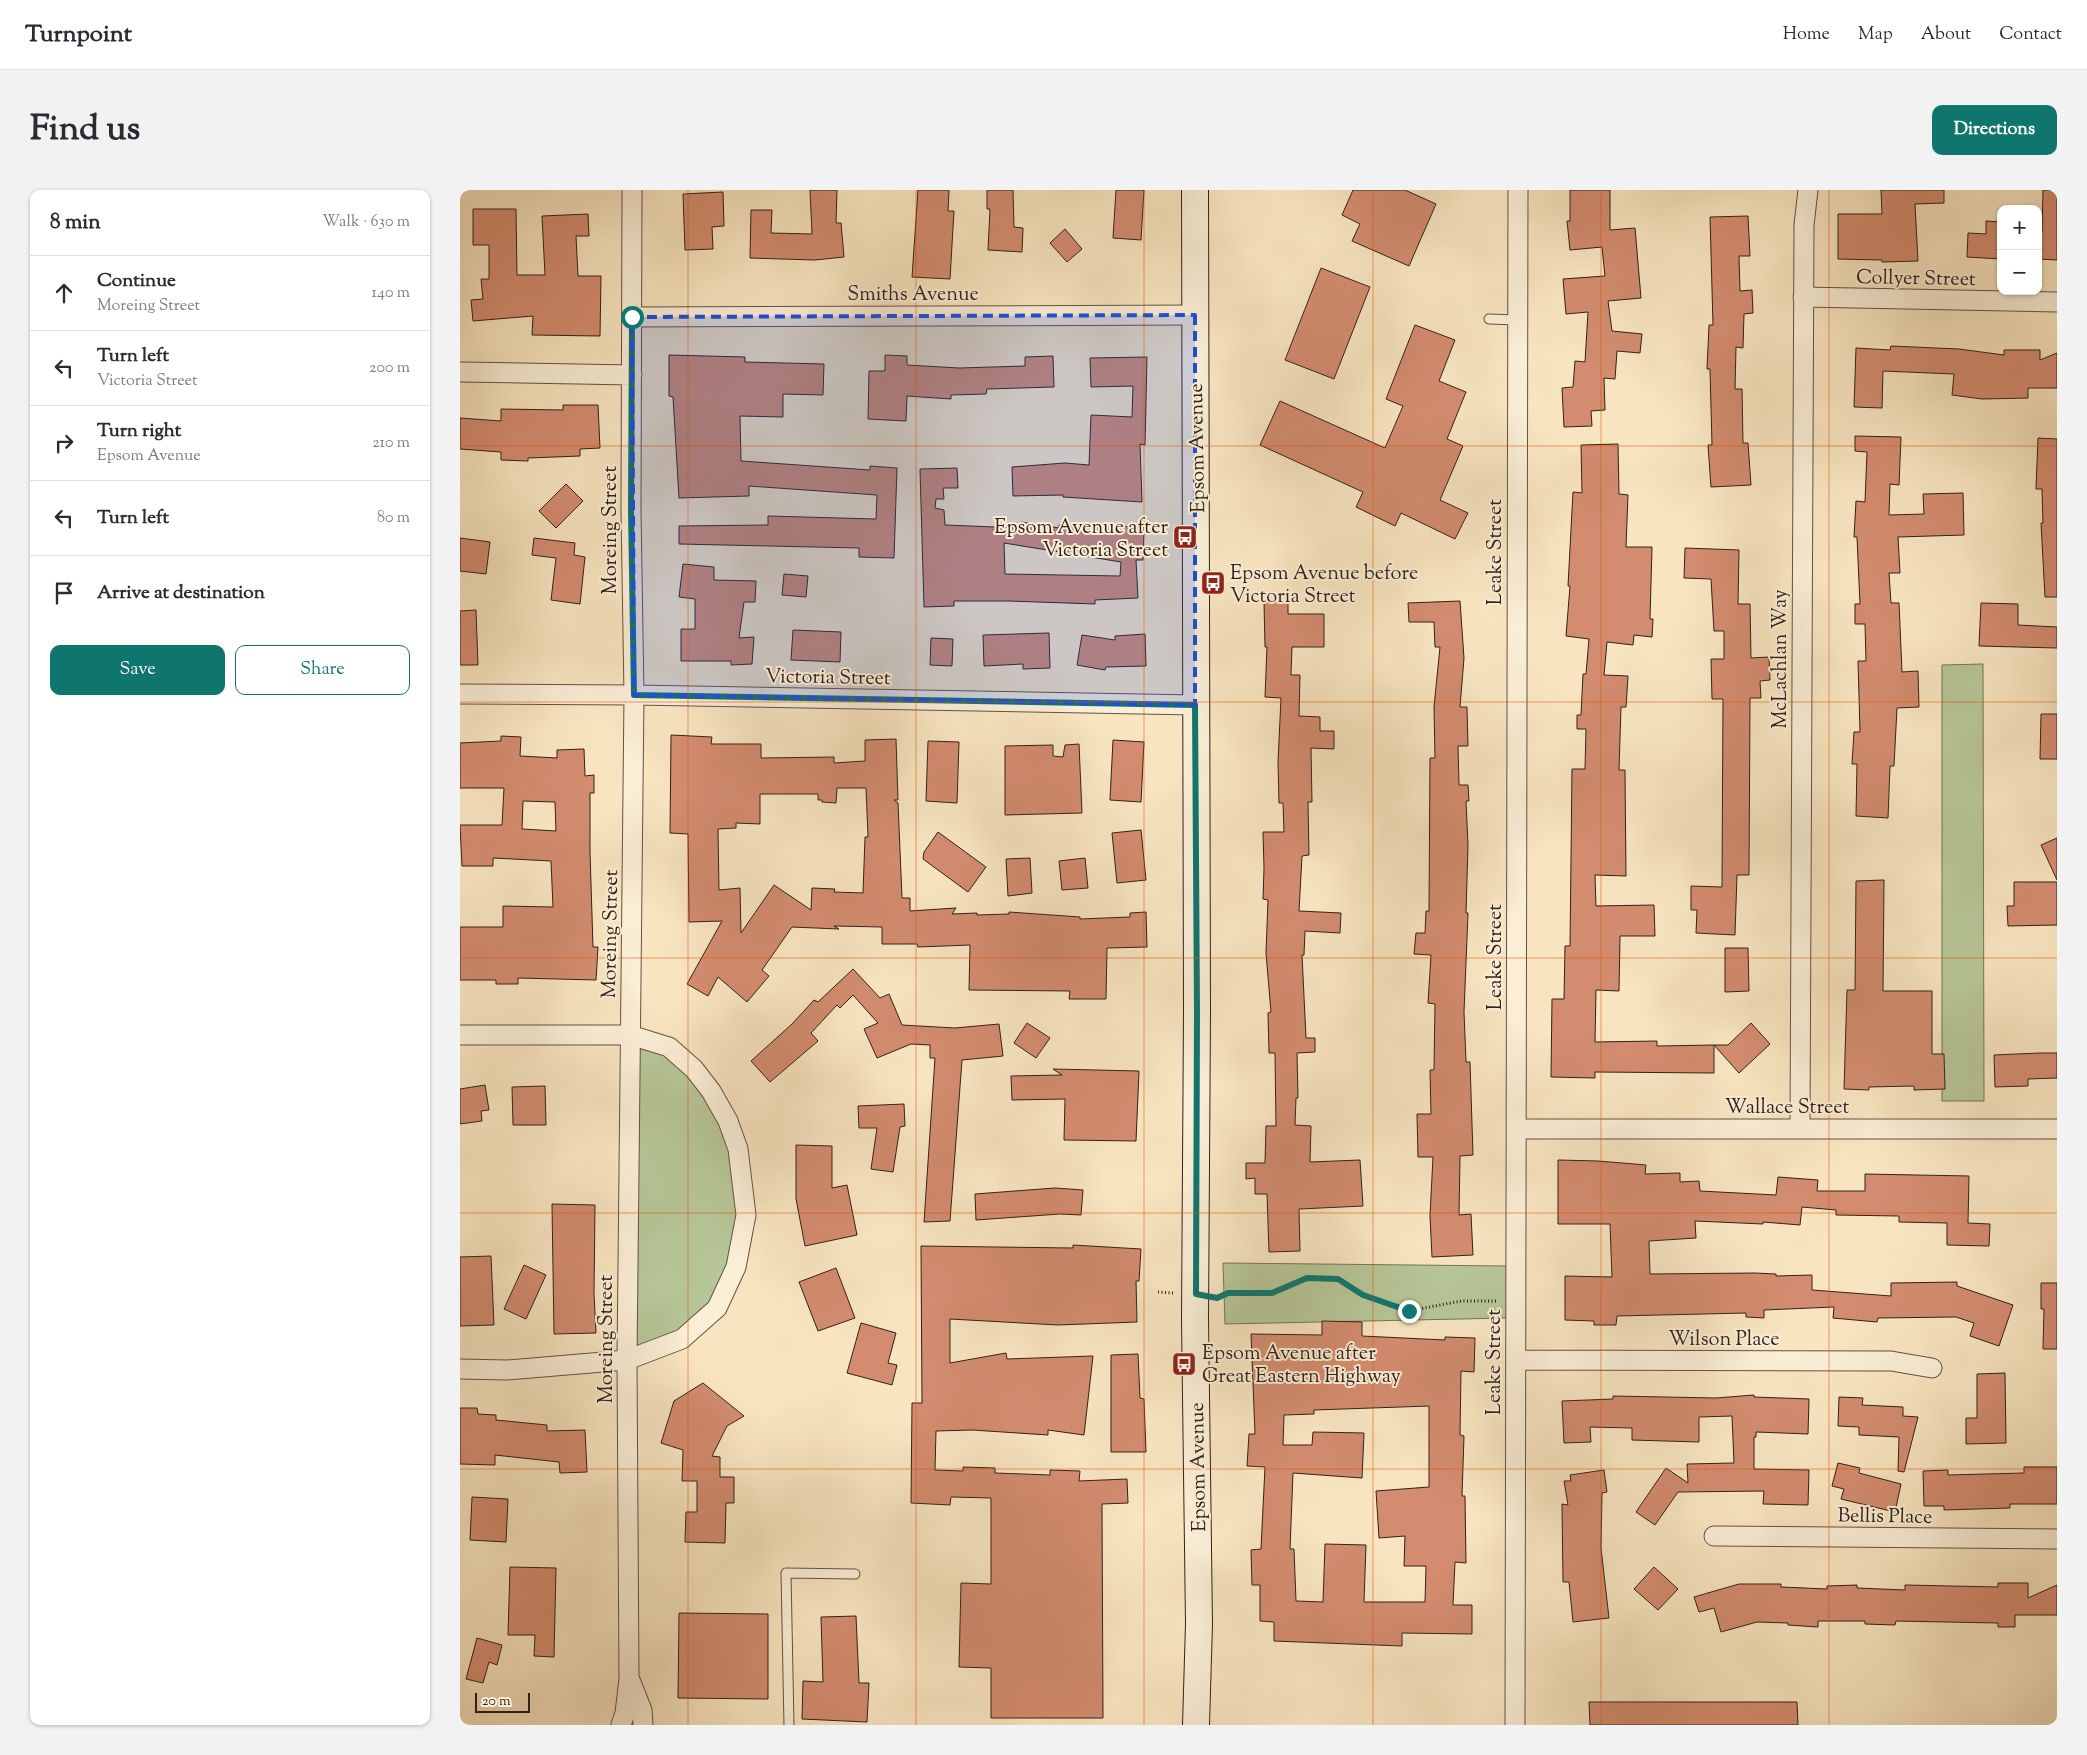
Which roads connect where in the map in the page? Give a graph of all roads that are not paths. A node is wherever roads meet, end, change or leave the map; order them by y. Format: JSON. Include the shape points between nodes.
{"nodes":[{"id":1,"x":632,"y":190,"type":"edge"},
{"id":2,"x":1195,"y":190,"type":"edge"},
{"id":3,"x":1518,"y":190,"type":"edge"},
{"id":4,"x":1808,"y":190,"type":"edge"},
{"id":5,"x":1804,"y":297,"type":"junction"},
{"id":6,"x":2057,"y":302,"type":"edge"},
{"id":7,"x":1195,"y":314,"type":"junction"},
{"id":8,"x":632,"y":317,"type":"junction"},
{"id":9,"x":1489,"y":318,"type":"dead end"},
{"id":10,"x":1517,"y":320,"type":"junction"},
{"id":11,"x":460,"y":372,"type":"edge"},
{"id":12,"x":632,"y":374,"type":"junction"},
{"id":13,"x":460,"y":694,"type":"edge"},
{"id":14,"x":634,"y":695,"type":"junction"},
{"id":15,"x":1195,"y":705,"type":"junction"},
{"id":16,"x":460,"y":1035,"type":"edge"},
{"id":17,"x":630,"y":1035,"type":"junction"},
{"id":18,"x":1800,"y":1128,"type":"junction"},
{"id":19,"x":1516,"y":1129,"type":"junction"},
{"id":20,"x":2057,"y":1129,"type":"edge"},
{"id":21,"x":627,"y":1360,"type":"junction"},
{"id":22,"x":1516,"y":1360,"type":"junction"},
{"id":23,"x":460,"y":1368,"type":"edge"},
{"id":24,"x":1932,"y":1368,"type":"dead end"},
{"id":25,"x":1714,"y":1536,"type":"dead end"},
{"id":26,"x":2057,"y":1539,"type":"edge"},
{"id":27,"x":855,"y":1574,"type":"dead end"},
{"id":28,"x":629,"y":1679,"type":"junction"},
{"id":29,"x":621,"y":1725,"type":"edge"},
{"id":30,"x":643,"y":1725,"type":"edge"},
{"id":31,"x":789,"y":1725,"type":"edge"},
{"id":32,"x":1196,"y":1725,"type":"edge"},
{"id":33,"x":1515,"y":1725,"type":"edge"}],
"edges":[{"from":1,"to":8,"type":"street","name":"Moreing Street"},
{"from":2,"to":7,"type":"street","name":"Epsom Avenue"},
{"from":3,"to":10,"type":"street","name":"Leake Street"},
{"from":4,"to":5,"type":"street","name":"McLachlan Way","via":[[1804,225]]},
{"from":5,"to":6,"type":"street","name":"Collyer Street"},
{"from":5,"to":18,"type":"street","name":"McLachlan Way"},
{"from":7,"to":8,"type":"street","name":"Smiths Avenue"},
{"from":7,"to":15,"type":"street","name":"Epsom Avenue"},
{"from":8,"to":12,"type":"street","name":"Moreing Street"},
{"from":9,"to":10,"type":"lane"},
{"from":10,"to":19,"type":"street","name":"Leake Street"},
{"from":11,"to":12,"type":"street"},
{"from":12,"to":14,"type":"street","name":"Moreing Street"},
{"from":13,"to":14,"type":"street","name":"Victoria Street"},
{"from":14,"to":15,"type":"street","name":"Victoria Street"},
{"from":14,"to":17,"type":"street","name":"Moreing Street"},
{"from":15,"to":32,"type":"street","name":"Epsom Avenue","via":[[1199,1614]]},
{"from":16,"to":17,"type":"street"},
{"from":17,"to":21,"type":"street","name":"Moreing Street"},
{"from":17,"to":21,"type":"street","via":[[669,1047],[694,1069],[711,1091],[728,1121],[738,1150],[746,1215],[736,1267],[717,1308],[682,1340]]},
{"from":18,"to":19,"type":"street","name":"Wallace Street"},
{"from":18,"to":20,"type":"street","name":"Wallace Street"},
{"from":19,"to":22,"type":"street","name":"Leake Street"},
{"from":21,"to":23,"type":"street","via":[[507,1370]]},
{"from":21,"to":28,"type":"street","name":"Moreing Street"},
{"from":22,"to":24,"type":"street","name":"Wilson Place","via":[[1891,1361]]},
{"from":22,"to":33,"type":"street","name":"Leake Street"},
{"from":25,"to":26,"type":"street","name":"Bellis Place"},
{"from":27,"to":31,"type":"lane","via":[[786,1574]]},
{"from":28,"to":29,"type":"street","name":"Moreing Street"},
{"from":28,"to":30,"type":"street","name":"Moreing Street","via":[[642,1710]]}]}
